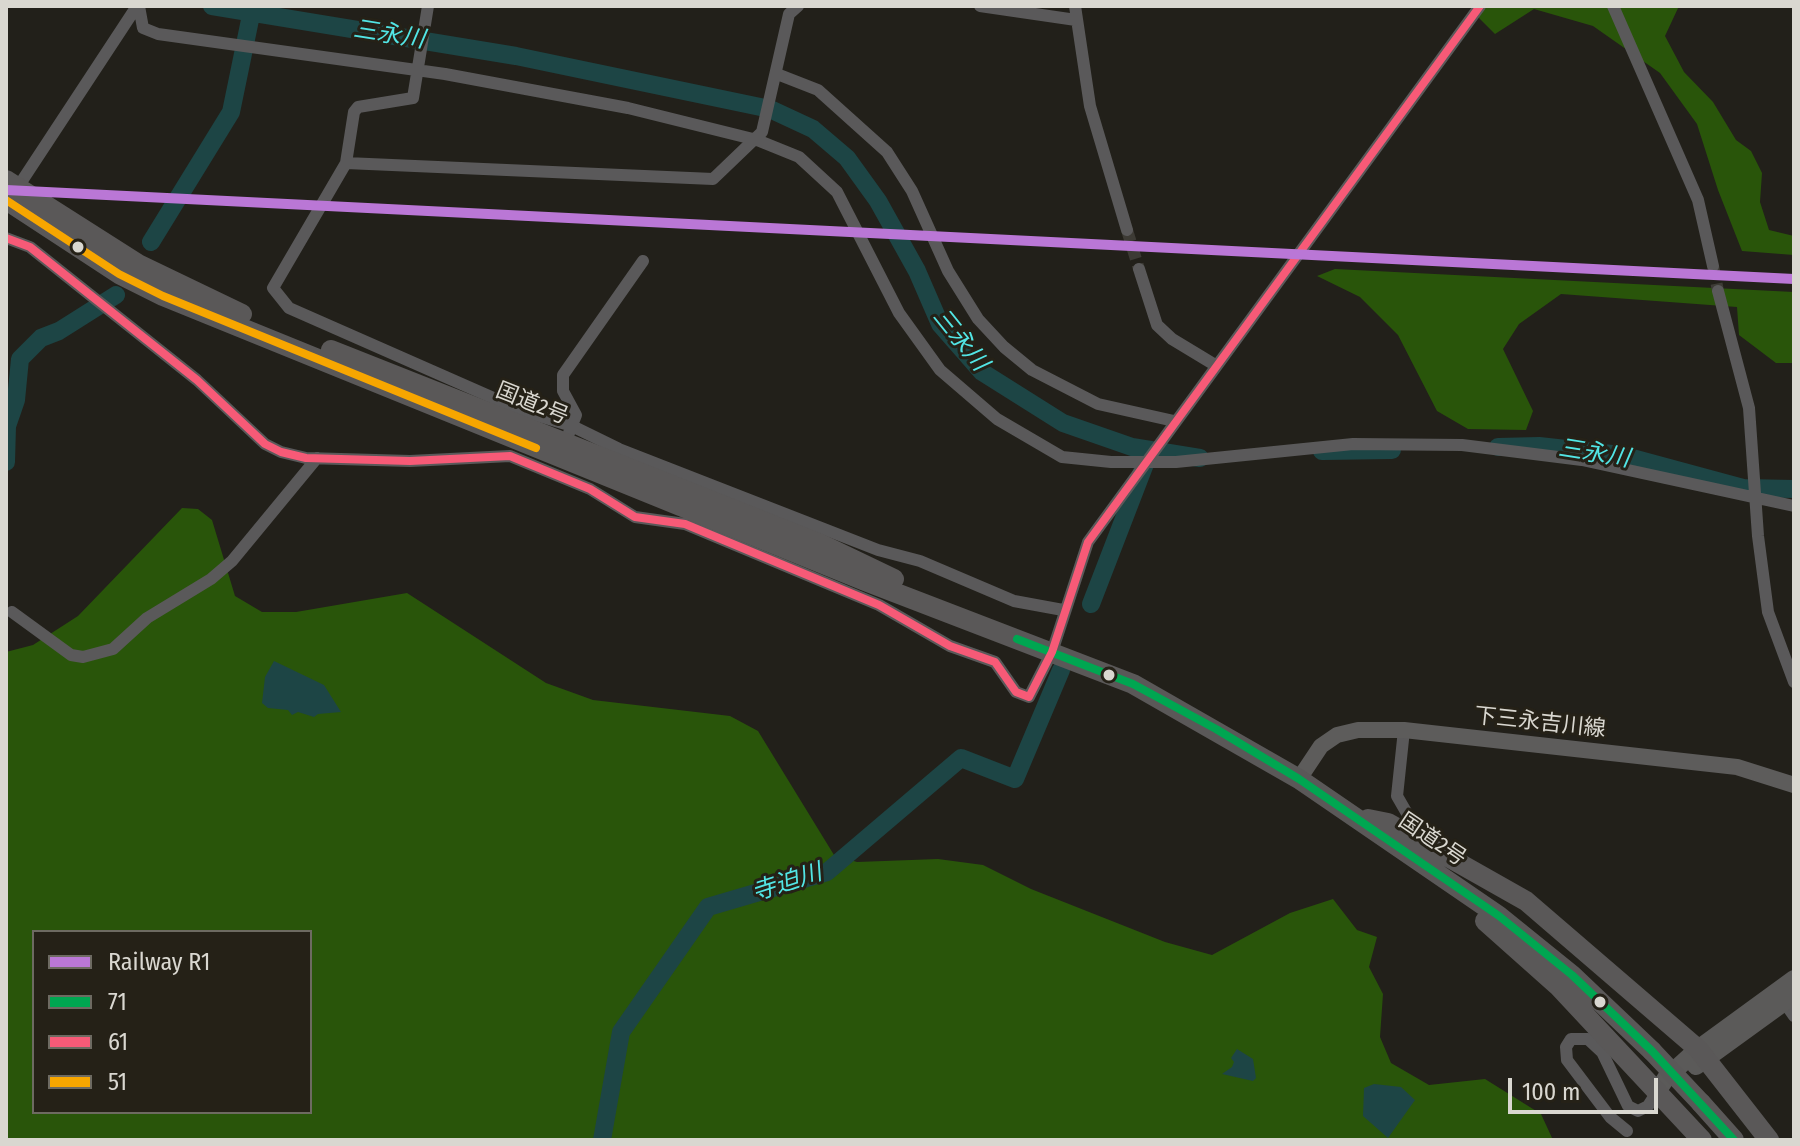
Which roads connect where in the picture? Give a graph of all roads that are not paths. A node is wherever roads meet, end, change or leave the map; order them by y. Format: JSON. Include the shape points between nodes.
{"nodes":[{"id":1,"x":138,"y":6,"type":"edge"},
{"id":2,"x":798,"y":6,"type":"edge"},
{"id":3,"x":980,"y":6,"type":"edge"},
{"id":4,"x":1480,"y":6,"type":"edge"},
{"id":5,"x":1613,"y":6,"type":"edge"},
{"id":6,"x":428,"y":8,"type":"edge"},
{"id":7,"x":1075,"y":13,"type":"edge"},
{"id":8,"x":419,"y":68,"type":"junction"},
{"id":9,"x":776,"y":78,"type":"junction"},
{"id":10,"x":759,"y":136,"type":"junction"},
{"id":11,"x":346,"y":163,"type":"junction"},
{"id":12,"x":9,"y":195,"type":"edge"},
{"id":13,"x":1127,"y":230,"type":"tunnel mouth"},
{"id":14,"x":6,"y":238,"type":"edge"},
{"id":15,"x":643,"y":261,"type":"dead end"},
{"id":16,"x":1713,"y":266,"type":"tunnel mouth"},
{"id":17,"x":1139,"y":269,"type":"tunnel mouth"},
{"id":18,"x":1718,"y":291,"type":"tunnel mouth"},
{"id":19,"x":1215,"y":365,"type":"junction"},
{"id":20,"x":1174,"y":421,"type":"junction"},
{"id":21,"x":570,"y":431,"type":"junction"},
{"id":22,"x":317,"y":458,"type":"junction"},
{"id":23,"x":1145,"y":460,"type":"junction"},
{"id":24,"x":1756,"y":496,"type":"junction"},
{"id":25,"x":1794,"y":506,"type":"edge"},
{"id":26,"x":1063,"y":610,"type":"junction"},
{"id":27,"x":12,"y":612,"type":"dead end"},
{"id":28,"x":1052,"y":652,"type":"junction"},
{"id":29,"x":1794,"y":682,"type":"edge"},
{"id":30,"x":1404,"y":730,"type":"junction"},
{"id":31,"x":1299,"y":779,"type":"junction"},
{"id":32,"x":1794,"y":785,"type":"edge"},
{"id":33,"x":1353,"y":815,"type":"junction"},
{"id":34,"x":1426,"y":843,"type":"junction"},
{"id":35,"x":1434,"y":870,"type":"junction"},
{"id":36,"x":1794,"y":979,"type":"edge"},
{"id":37,"x":1788,"y":1001,"type":"edge"},
{"id":38,"x":1702,"y":1054,"type":"junction"},
{"id":39,"x":1657,"y":1092,"type":"junction"},
{"id":40,"x":1627,"y":1131,"type":"dead end"},
{"id":41,"x":1702,"y":1140,"type":"edge"},
{"id":42,"x":1734,"y":1140,"type":"edge"},
{"id":43,"x":1769,"y":1140,"type":"edge"}],
"edges":[{"from":1,"to":8,"type":"street","via":[[143,28],[158,34]]},
{"from":1,"to":12,"type":"street"},
{"from":2,"to":9,"type":"street","via":[[789,14]]},
{"from":3,"to":7,"type":"street"},
{"from":4,"to":19,"type":"street"},
{"from":5,"to":16,"type":"street","via":[[1698,200]]},
{"from":6,"to":8,"type":"street"},
{"from":7,"to":13,"type":"street","via":[[1090,106]]},
{"from":8,"to":10,"type":"street"},
{"from":8,"to":11,"type":"street","via":[[409,101],[358,107]]},
{"from":9,"to":10,"type":"street"},
{"from":9,"to":20,"type":"street","via":[[818,90],[887,152],[912,191],[948,271],[978,319],[1004,347],[1032,370],[1098,404]]},
{"from":10,"to":11,"type":"street","via":[[713,179]]},
{"from":10,"to":23,"type":"street","via":[[799,157],[837,192],[918,343],[940,370],[997,419],[1062,457]]},
{"from":11,"to":21,"type":"street","via":[[273,288],[289,308]]},
{"from":12,"to":28,"type":"highway","name":"国道2号","via":[[228,308],[821,544]]},
{"from":14,"to":22,"type":"street","via":[[30,247],[129,324],[265,444]]},
{"from":15,"to":21,"type":"street","via":[[563,375],[563,391],[576,415]]},
{"from":17,"to":19,"type":"street","via":[[1157,325]]},
{"from":18,"to":24,"type":"street","via":[[1749,408]]},
{"from":19,"to":20,"type":"street"},
{"from":20,"to":23,"type":"street"},
{"from":21,"to":26,"type":"street","via":[[1014,601]]},
{"from":22,"to":27,"type":"street","via":[[232,561],[147,618],[113,649],[71,655]]},
{"from":22,"to":28,"type":"street","via":[[510,456],[554,471],[635,517],[685,524],[879,605],[950,646],[995,662],[1023,697],[1035,689]]},
{"from":23,"to":24,"type":"street","via":[[1176,462],[1353,444],[1462,445],[1582,460]]},
{"from":23,"to":26,"type":"street","via":[[1088,542]]},
{"from":24,"to":25,"type":"street"},
{"from":24,"to":29,"type":"street","via":[[1768,612]]},
{"from":26,"to":28,"type":"street"},
{"from":28,"to":31,"type":"highway","name":"国道2号","via":[[1133,684]]},
{"from":30,"to":31,"type":"main road","name":"下三永吉川線","via":[[1337,735],[1321,746]]},
{"from":30,"to":32,"type":"main road","name":"下三永吉川線","via":[[1737,767]]},
{"from":30,"to":34,"type":"street","via":[[1397,796]]},
{"from":31,"to":33,"type":"highway","name":"国道2号"},
{"from":33,"to":34,"type":"highway","via":[[1388,823]]},
{"from":33,"to":35,"type":"highway","name":"国道2号"},
{"from":34,"to":38,"type":"highway","via":[[1526,901]]},
{"from":35,"to":39,"type":"highway","via":[[1558,986]]},
{"from":35,"to":42,"type":"highway","name":"国道2号","bridge":true,"via":[[1572,975]]},
{"from":36,"to":37,"type":"main road"},
{"from":37,"to":38,"type":"main road"},
{"from":38,"to":39,"type":"main road"},
{"from":38,"to":43,"type":"highway"},
{"from":39,"to":40,"type":"street","via":[[1638,1111],[1628,1106],[1602,1052],[1588,1039],[1571,1039],[1567,1060]]},
{"from":39,"to":41,"type":"highway"}]}
